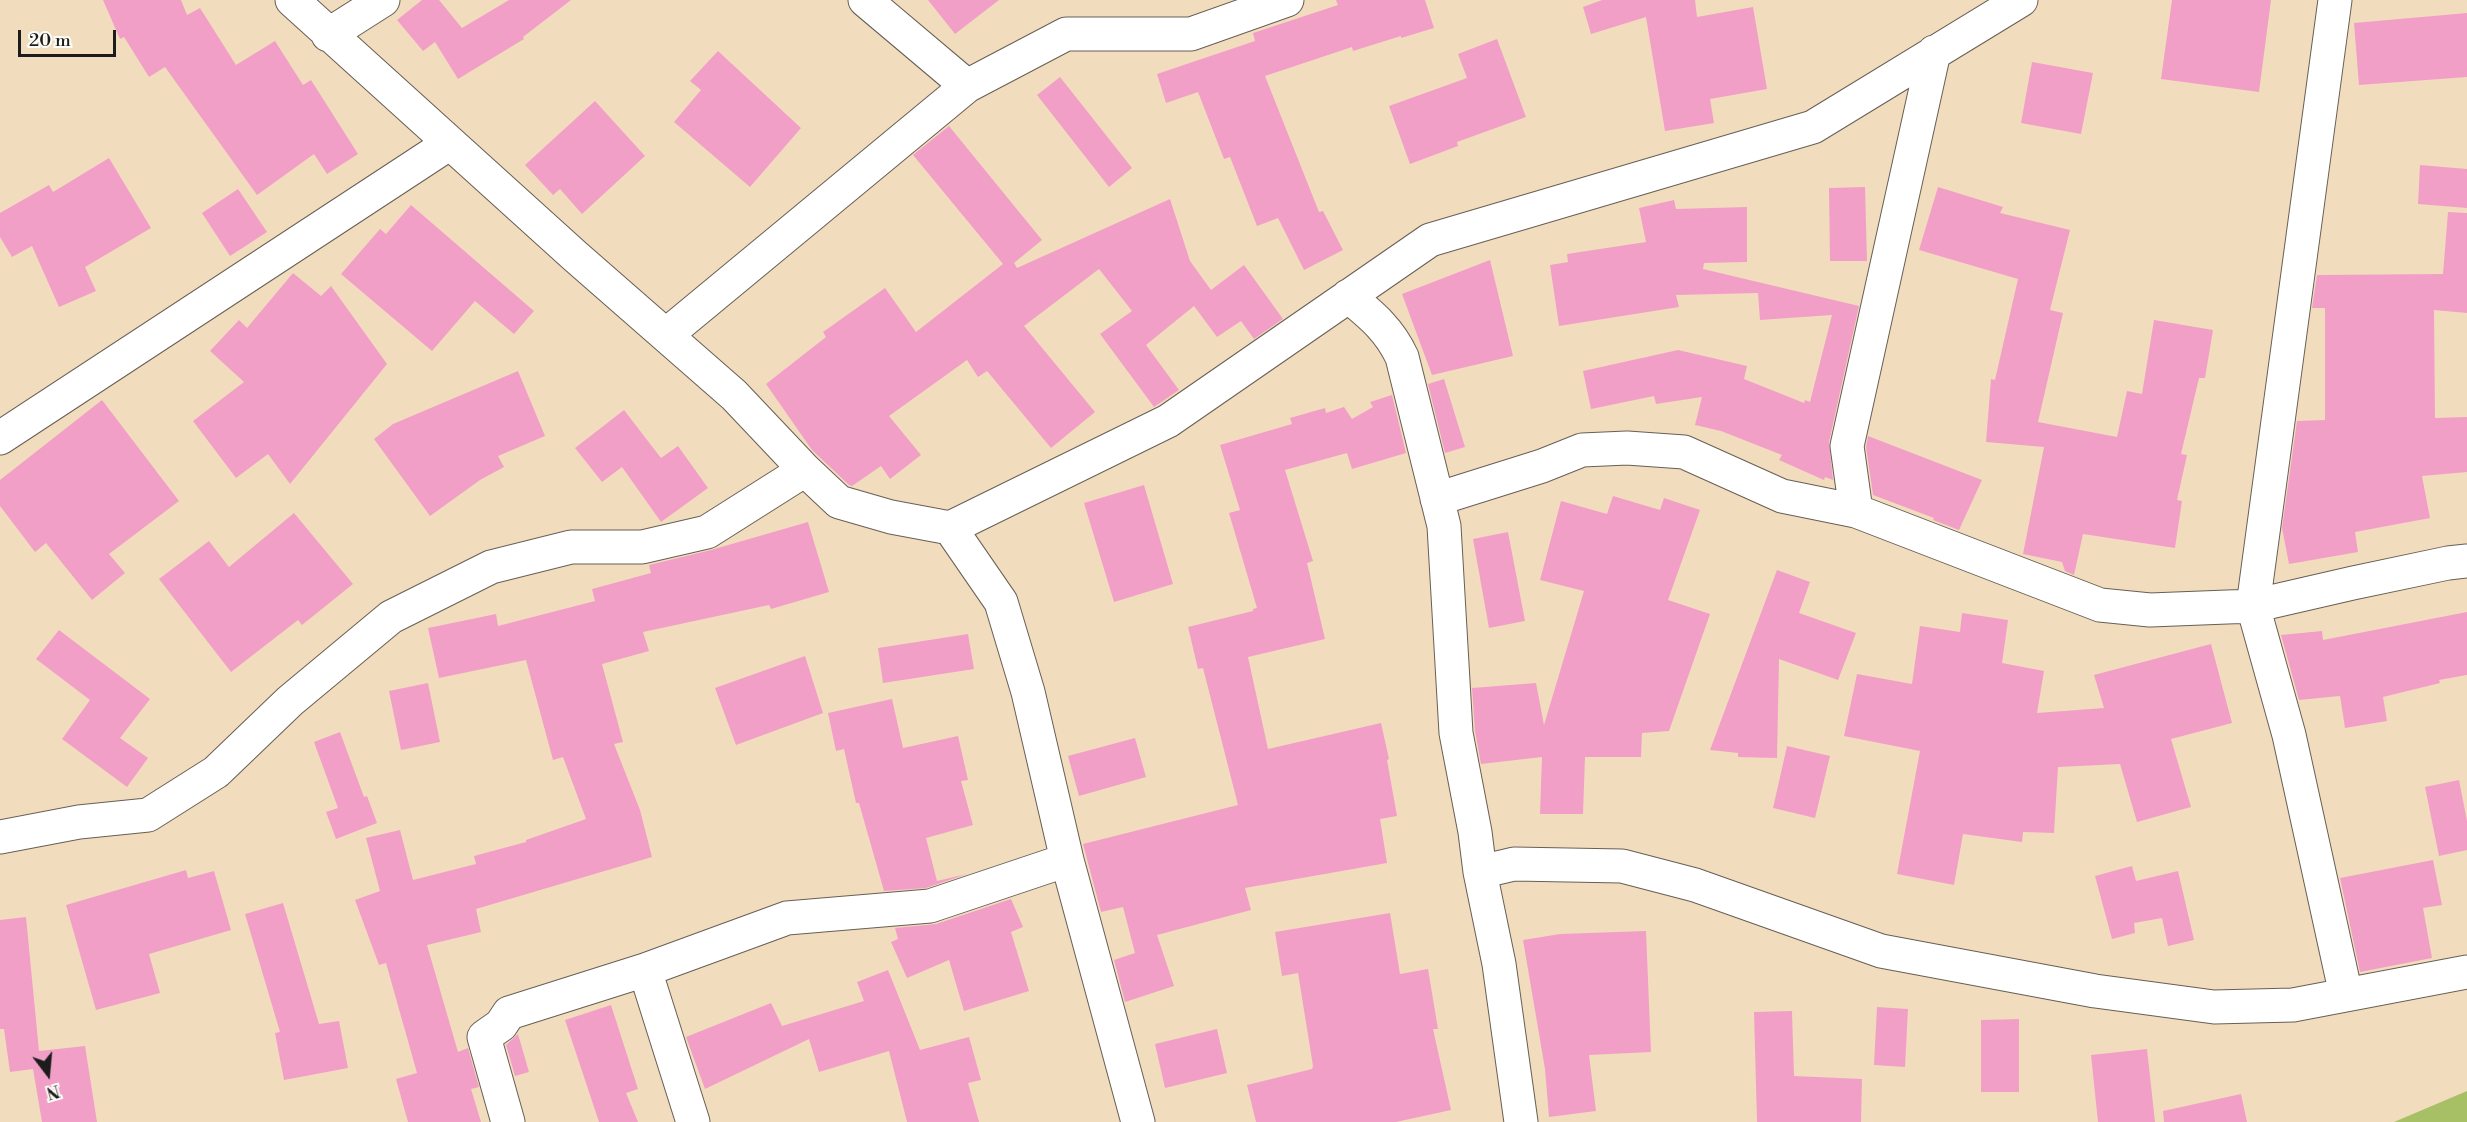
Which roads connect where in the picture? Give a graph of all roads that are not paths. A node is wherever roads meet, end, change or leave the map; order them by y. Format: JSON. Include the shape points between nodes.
{"nodes":[{"id":1,"x":292,"y":0,"type":"edge"},
{"id":2,"x":383,"y":0,"type":"edge"},
{"id":3,"x":865,"y":0,"type":"edge"},
{"id":4,"x":1287,"y":0,"type":"edge"},
{"id":5,"x":2021,"y":0,"type":"edge"},
{"id":6,"x":2335,"y":0,"type":"edge"},
{"id":7,"x":328,"y":35,"type":"junction"},
{"id":8,"x":1934,"y":51,"type":"junction"},
{"id":9,"x":968,"y":86,"type":"junction"},
{"id":10,"x":450,"y":143,"type":"junction"},
{"id":11,"x":1348,"y":296,"type":"junction"},
{"id":12,"x":666,"y":335,"type":"junction"},
{"id":13,"x":0,"y":438,"type":"edge"},
{"id":14,"x":805,"y":470,"type":"junction"},
{"id":15,"x":1437,"y":499,"type":"junction"},
{"id":16,"x":1856,"y":511,"type":"junction"},
{"id":17,"x":950,"y":528,"type":"junction"},
{"id":18,"x":2467,"y":561,"type":"edge"},
{"id":19,"x":2253,"y":606,"type":"junction"},
{"id":20,"x":0,"y":837,"type":"edge"},
{"id":21,"x":1067,"y":860,"type":"junction"},
{"id":22,"x":1480,"y":872,"type":"junction"},
{"id":23,"x":645,"y":970,"type":"junction"},
{"id":24,"x":2467,"y":972,"type":"edge"},
{"id":25,"x":2346,"y":995,"type":"junction"},
{"id":26,"x":508,"y":1122,"type":"edge"},
{"id":27,"x":693,"y":1122,"type":"edge"},
{"id":28,"x":1138,"y":1122,"type":"edge"},
{"id":29,"x":1521,"y":1122,"type":"edge"}],
"edges":[{"from":1,"to":7,"type":"street"},
{"from":2,"to":7,"type":"street"},
{"from":3,"to":9,"type":"street"},
{"from":4,"to":9,"type":"street","via":[[1191,34],[1066,34]]},
{"from":5,"to":8,"type":"street"},
{"from":6,"to":19,"type":"street"},
{"from":7,"to":10,"type":"street"},
{"from":8,"to":11,"type":"street","via":[[1813,127],[1430,240]]},
{"from":8,"to":16,"type":"street","via":[[1847,446]]},
{"from":9,"to":12,"type":"street"},
{"from":10,"to":12,"type":"street"},
{"from":10,"to":13,"type":"street"},
{"from":11,"to":15,"type":"street","via":[[1384,327],[1402,357]]},
{"from":11,"to":17,"type":"street","via":[[1168,421]]},
{"from":12,"to":14,"type":"street","via":[[734,395]]},
{"from":14,"to":17,"type":"street","via":[[839,502],[891,518]]},
{"from":14,"to":20,"type":"street","via":[[707,532],[642,548],[571,547],[490,567],[391,617],[290,701],[216,772],[148,815],[79,822]]},
{"from":15,"to":16,"type":"street","via":[[1582,450],[1627,448],[1684,452],[1782,496]]},
{"from":15,"to":22,"type":"street","via":[[1446,548],[1456,733]]},
{"from":16,"to":19,"type":"street","via":[[2100,605],[2150,610]]},
{"from":17,"to":21,"type":"street","via":[[1001,602],[1028,692]]},
{"from":18,"to":19,"type":"street"},
{"from":19,"to":25,"type":"street","via":[[2289,735]]},
{"from":21,"to":23,"type":"street","via":[[930,906],[788,918]]},
{"from":21,"to":28,"type":"street"},
{"from":22,"to":25,"type":"street","via":[[1514,864],[1622,866],[1695,885],[1881,951],[2095,991],[2214,1007],[2293,1005]]},
{"from":22,"to":29,"type":"street","via":[[1499,964]]},
{"from":23,"to":26,"type":"street","via":[[508,1013],[501,1025],[484,1037]]},
{"from":23,"to":27,"type":"street"},
{"from":24,"to":25,"type":"street"}]}
